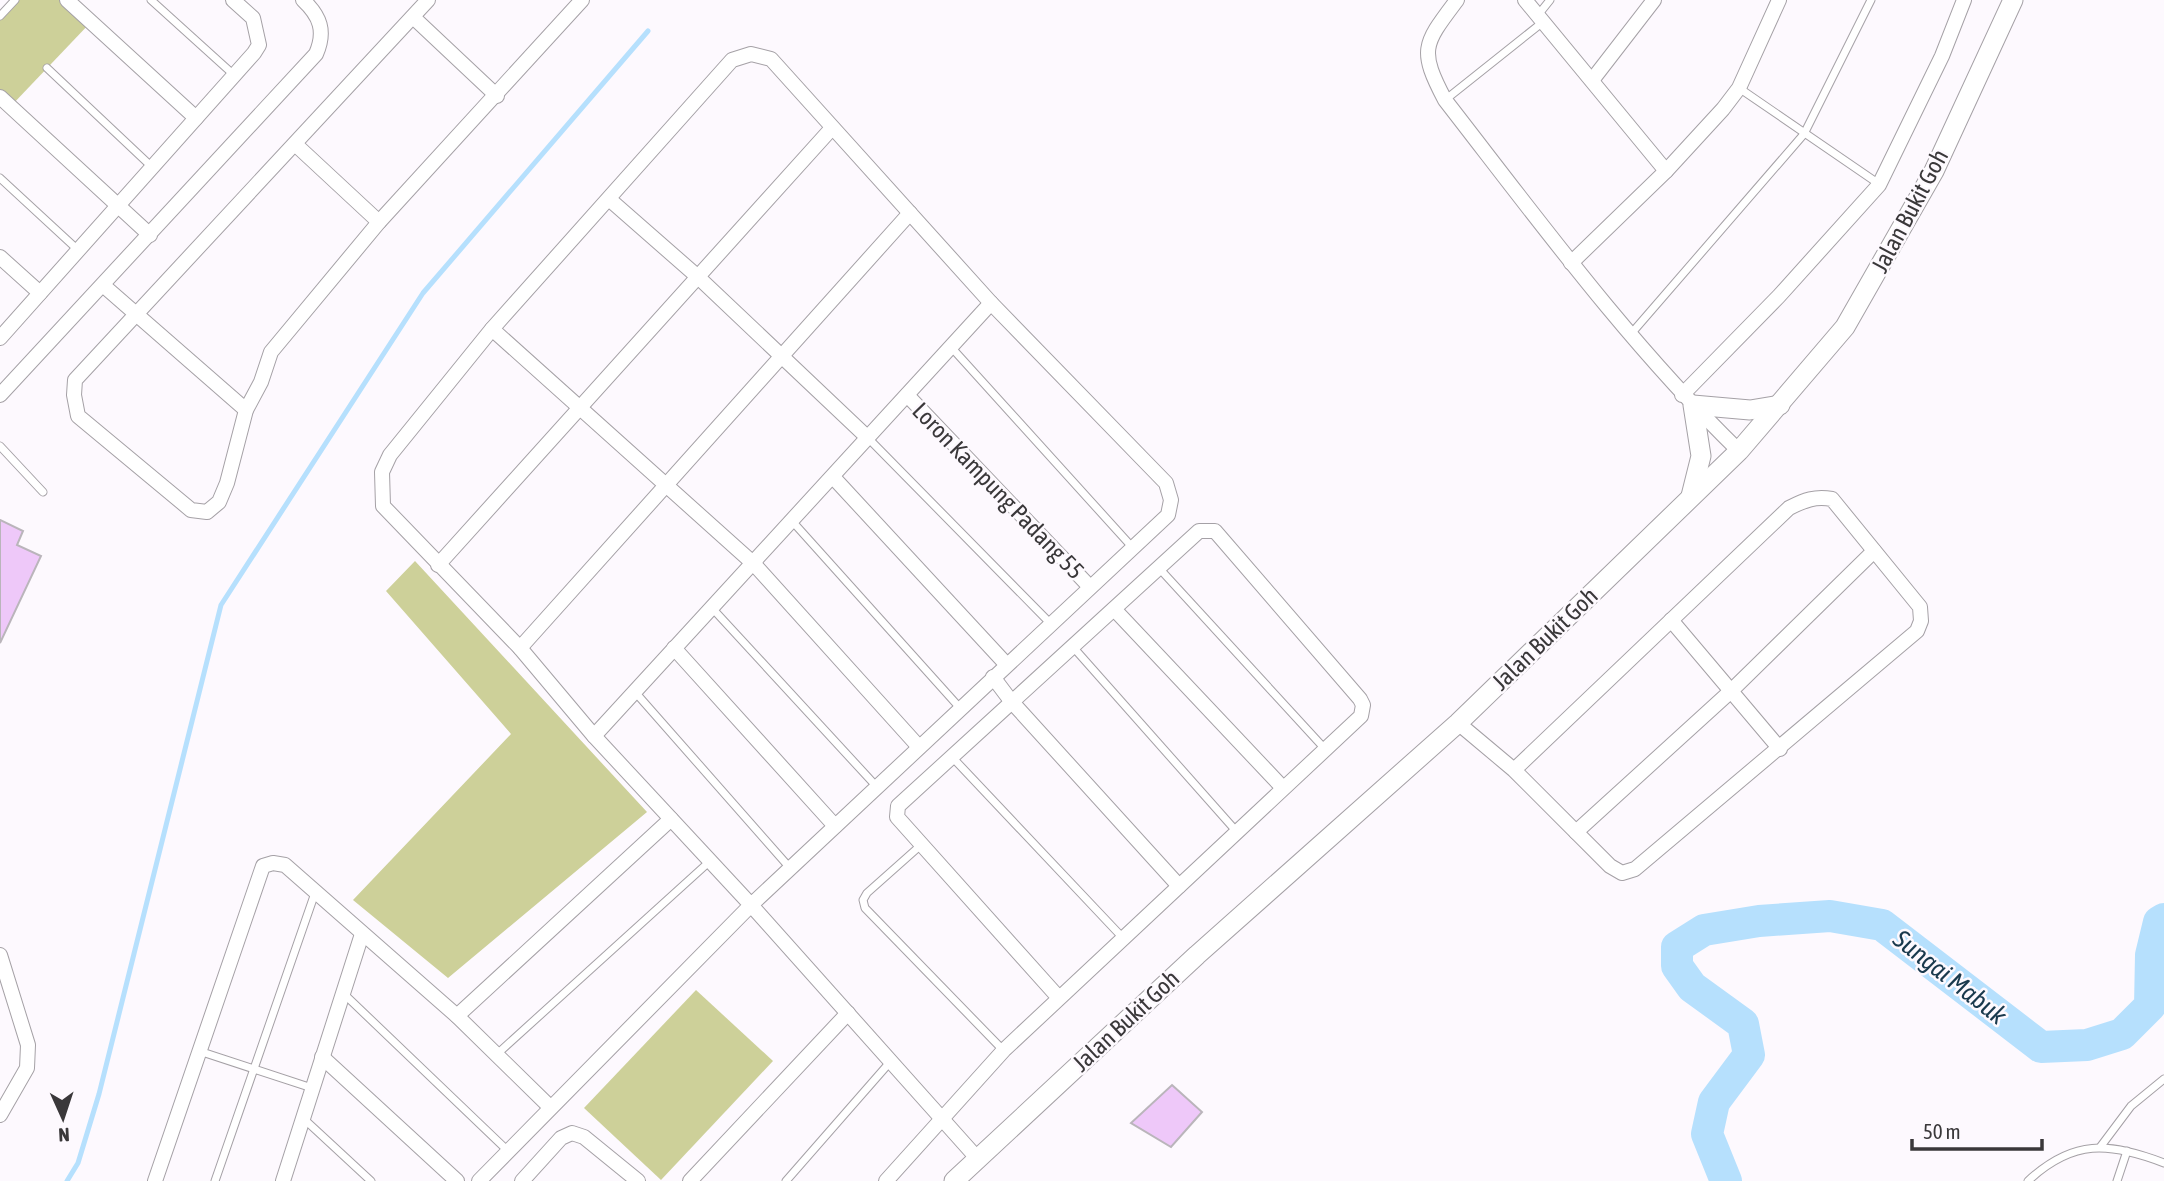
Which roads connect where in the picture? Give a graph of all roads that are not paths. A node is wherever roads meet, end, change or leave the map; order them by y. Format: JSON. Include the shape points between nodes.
{"nodes":[{"id":1,"x":15,"y":0,"type":"edge"},
{"id":2,"x":66,"y":0,"type":"edge"},
{"id":3,"x":151,"y":0,"type":"edge"},
{"id":4,"x":233,"y":0,"type":"edge"},
{"id":5,"x":303,"y":0,"type":"edge"},
{"id":6,"x":428,"y":0,"type":"edge"},
{"id":7,"x":582,"y":0,"type":"edge"},
{"id":8,"x":1457,"y":0,"type":"edge"},
{"id":9,"x":1525,"y":0,"type":"edge"},
{"id":10,"x":1549,"y":0,"type":"edge"},
{"id":11,"x":1654,"y":0,"type":"edge"},
{"id":12,"x":1779,"y":0,"type":"edge"},
{"id":13,"x":1871,"y":0,"type":"edge"},
{"id":14,"x":1964,"y":0,"type":"edge"},
{"id":15,"x":2013,"y":0,"type":"edge"},
{"id":16,"x":0,"y":16,"type":"edge"},
{"id":17,"x":413,"y":17,"type":"junction"},
{"id":18,"x":1540,"y":18,"type":"junction"},
{"id":19,"x":47,"y":68,"type":"dead end"},
{"id":20,"x":235,"y":75,"type":"junction"},
{"id":21,"x":1593,"y":79,"type":"junction"},
{"id":22,"x":1739,"y":88,"type":"junction"},
{"id":23,"x":497,"y":96,"type":"junction"},
{"id":24,"x":0,"y":97,"type":"edge"},
{"id":25,"x":1445,"y":100,"type":"junction"},
{"id":26,"x":196,"y":118,"type":"junction"},
{"id":27,"x":832,"y":128,"type":"junction"},
{"id":28,"x":1804,"y":134,"type":"junction"},
{"id":29,"x":295,"y":144,"type":"junction"},
{"id":30,"x":152,"y":167,"type":"junction"},
{"id":31,"x":1666,"y":171,"type":"junction"},
{"id":32,"x":0,"y":178,"type":"edge"},
{"id":33,"x":1880,"y":184,"type":"junction"},
{"id":34,"x":609,"y":199,"type":"junction"},
{"id":35,"x":118,"y":205,"type":"junction"},
{"id":36,"x":910,"y":213,"type":"junction"},
{"id":37,"x":379,"y":222,"type":"junction"},
{"id":38,"x":150,"y":235,"type":"junction"},
{"id":39,"x":78,"y":250,"type":"junction"},
{"id":40,"x":0,"y":257,"type":"edge"},
{"id":41,"x":1571,"y":264,"type":"junction"},
{"id":42,"x":698,"y":277,"type":"junction"},
{"id":43,"x":104,"y":286,"type":"junction"},
{"id":44,"x":40,"y":293,"type":"junction"},
{"id":45,"x":991,"y":303,"type":"junction"},
{"id":46,"x":137,"y":314,"type":"junction"},
{"id":47,"x":492,"y":329,"type":"junction"},
{"id":48,"x":1630,"y":335,"type":"junction"},
{"id":49,"x":0,"y":338,"type":"edge"},
{"id":50,"x":951,"y":347,"type":"junction"},
{"id":51,"x":783,"y":356,"type":"junction"},
{"id":52,"x":0,"y":395,"type":"edge"},
{"id":53,"x":906,"y":395,"type":"junction"},
{"id":54,"x":1687,"y":400,"type":"junction"},
{"id":55,"x":1780,"y":405,"type":"junction"},
{"id":56,"x":579,"y":406,"type":"junction"},
{"id":57,"x":246,"y":410,"type":"junction"},
{"id":58,"x":868,"y":438,"type":"junction"},
{"id":59,"x":0,"y":446,"type":"edge"},
{"id":60,"x":1739,"y":451,"type":"junction"},
{"id":61,"x":833,"y":477,"type":"junction"},
{"id":62,"x":666,"y":484,"type":"junction"},
{"id":63,"x":43,"y":492,"type":"dead end"},
{"id":64,"x":1691,"y":497,"type":"junction"},
{"id":65,"x":792,"y":521,"type":"junction"},
{"id":66,"x":1134,"y":548,"type":"junction"},
{"id":67,"x":1874,"y":551,"type":"junction"},
{"id":68,"x":754,"y":564,"type":"junction"},
{"id":69,"x":438,"y":565,"type":"junction"},
{"id":70,"x":1158,"y":567,"type":"junction"},
{"id":71,"x":1089,"y":586,"type":"junction"},
{"id":72,"x":712,"y":608,"type":"junction"},
{"id":73,"x":1114,"y":609,"type":"junction"},
{"id":74,"x":1671,"y":620,"type":"junction"},
{"id":75,"x":1051,"y":624,"type":"junction"},
{"id":76,"x":1073,"y":647,"type":"junction"},
{"id":77,"x":674,"y":648,"type":"junction"},
{"id":78,"x":520,"y":649,"type":"junction"},
{"id":79,"x":1006,"y":664,"type":"junction"},
{"id":80,"x":993,"y":677,"type":"junction"},
{"id":81,"x":1731,"y":691,"type":"junction"},
{"id":82,"x":635,"y":692,"type":"junction"},
{"id":83,"x":1011,"y":701,"type":"junction"},
{"id":84,"x":960,"y":708,"type":"junction"},
{"id":85,"x":1458,"y":723,"type":"junction"},
{"id":86,"x":594,"y":737,"type":"junction"},
{"id":87,"x":919,"y":747,"type":"junction"},
{"id":88,"x":1325,"y":749,"type":"junction"},
{"id":89,"x":1780,"y":749,"type":"junction"},
{"id":90,"x":952,"y":757,"type":"junction"},
{"id":91,"x":1514,"y":770,"type":"junction"},
{"id":92,"x":877,"y":788,"type":"junction"},
{"id":93,"x":1283,"y":788,"type":"junction"},
{"id":94,"x":671,"y":819,"type":"junction"},
{"id":95,"x":835,"y":825,"type":"junction"},
{"id":96,"x":1237,"y":832,"type":"junction"},
{"id":97,"x":1576,"y":832,"type":"junction"},
{"id":98,"x":922,"y":845,"type":"junction"},
{"id":99,"x":709,"y":862,"type":"junction"},
{"id":100,"x":791,"y":869,"type":"junction"},
{"id":101,"x":1179,"y":886,"type":"junction"},
{"id":102,"x":316,"y":892,"type":"junction"},
{"id":103,"x":751,"y":905,"type":"junction"},
{"id":104,"x":362,"y":934,"type":"junction"},
{"id":105,"x":1123,"y":938,"type":"junction"},
{"id":106,"x":0,"y":956,"type":"edge"},
{"id":107,"x":343,"y":994,"type":"junction"},
{"id":108,"x":1059,"y":998,"type":"junction"},
{"id":109,"x":848,"y":1013,"type":"junction"},
{"id":110,"x":457,"y":1016,"type":"junction"},
{"id":111,"x":1004,"y":1050,"type":"junction"},
{"id":112,"x":199,"y":1051,"type":"junction"},
{"id":113,"x":496,"y":1055,"type":"junction"},
{"id":114,"x":322,"y":1057,"type":"junction"},
{"id":115,"x":891,"y":1061,"type":"junction"},
{"id":116,"x":253,"y":1069,"type":"junction"},
{"id":117,"x":2164,"y":1079,"type":"edge"},
{"id":118,"x":312,"y":1088,"type":"junction"},
{"id":119,"x":550,"y":1107,"type":"junction"},
{"id":120,"x":0,"y":1115,"type":"edge"},
{"id":121,"x":303,"y":1119,"type":"junction"},
{"id":122,"x":943,"y":1119,"type":"junction"},
{"id":123,"x":2101,"y":1146,"type":"junction"},
{"id":124,"x":508,"y":1151,"type":"junction"},
{"id":125,"x":2127,"y":1151,"type":"junction"},
{"id":126,"x":977,"y":1158,"type":"junction"},
{"id":127,"x":2161,"y":1162,"type":"edge"},
{"id":128,"x":155,"y":1181,"type":"edge"},
{"id":129,"x":215,"y":1181,"type":"edge"},
{"id":130,"x":283,"y":1181,"type":"edge"},
{"id":131,"x":371,"y":1181,"type":"edge"},
{"id":132,"x":457,"y":1181,"type":"edge"},
{"id":133,"x":478,"y":1181,"type":"edge"},
{"id":134,"x":522,"y":1181,"type":"edge"},
{"id":135,"x":638,"y":1181,"type":"edge"},
{"id":136,"x":690,"y":1181,"type":"edge"},
{"id":137,"x":786,"y":1181,"type":"edge"},
{"id":138,"x":886,"y":1181,"type":"edge"},
{"id":139,"x":954,"y":1181,"type":"edge"},
{"id":140,"x":2028,"y":1181,"type":"edge"},
{"id":141,"x":2117,"y":1181,"type":"edge"}],
"edges":[{"from":1,"to":16,"type":"lane"},
{"from":2,"to":26,"type":"street"},
{"from":3,"to":20,"type":"lane"},
{"from":4,"to":20,"type":"street","via":[[253,18],[259,45]]},
{"from":5,"to":38,"type":"street","via":[[323,33],[316,54]]},
{"from":6,"to":17,"type":"street"},
{"from":7,"to":23,"type":"street"},
{"from":8,"to":25,"type":"street","via":[[1433,33],[1426,52],[1429,70]]},
{"from":9,"to":18,"type":"street"},
{"from":10,"to":18,"type":"lane"},
{"from":11,"to":21,"type":"street"},
{"from":12,"to":22,"type":"street"},
{"from":13,"to":28,"type":"lane"},
{"from":14,"to":33,"type":"street"},
{"from":15,"to":55,"type":"main road","name":"Jalan Bukit Goh","via":[[1934,171],[1876,275],[1846,327]]},
{"from":17,"to":23,"type":"street"},
{"from":17,"to":29,"type":"street"},
{"from":18,"to":21,"type":"street"},
{"from":18,"to":25,"type":"lane"},
{"from":19,"to":30,"type":"lane"},
{"from":20,"to":26,"type":"street"},
{"from":21,"to":31,"type":"street"},
{"from":22,"to":28,"type":"lane"},
{"from":22,"to":31,"type":"street"},
{"from":23,"to":37,"type":"street"},
{"from":24,"to":35,"type":"street"},
{"from":25,"to":41,"type":"street"},
{"from":26,"to":30,"type":"street"},
{"from":27,"to":34,"type":"street","via":[[771,58],[751,54],[732,60]]},
{"from":27,"to":36,"type":"street"},
{"from":27,"to":42,"type":"street"},
{"from":28,"to":33,"type":"lane"},
{"from":28,"to":48,"type":"lane"},
{"from":29,"to":37,"type":"street"},
{"from":29,"to":46,"type":"street"},
{"from":30,"to":35,"type":"street"},
{"from":31,"to":41,"type":"street"},
{"from":32,"to":39,"type":"lane"},
{"from":33,"to":54,"type":"street"},
{"from":34,"to":42,"type":"street"},
{"from":34,"to":47,"type":"street"},
{"from":35,"to":38,"type":"street"},
{"from":35,"to":39,"type":"street"},
{"from":36,"to":45,"type":"street"},
{"from":36,"to":51,"type":"street"},
{"from":37,"to":57,"type":"street","via":[[271,352]]},
{"from":38,"to":43,"type":"street"},
{"from":39,"to":44,"type":"street"},
{"from":40,"to":44,"type":"street"},
{"from":41,"to":48,"type":"street"},
{"from":42,"to":51,"type":"street"},
{"from":42,"to":56,"type":"street"},
{"from":43,"to":46,"type":"street"},
{"from":43,"to":52,"type":"street"},
{"from":44,"to":49,"type":"street"},
{"from":45,"to":50,"type":"street"},
{"from":45,"to":66,"type":"street","via":[[1166,483],[1171,500],[1168,514]]},
{"from":46,"to":57,"type":"street"},
{"from":46,"to":57,"type":"street","via":[[75,380],[78,416],[88,426],[191,510],[208,512],[227,484]]},
{"from":47,"to":56,"type":"street"},
{"from":47,"to":69,"type":"street","via":[[390,455],[383,472],[383,506]]},
{"from":48,"to":54,"type":"street"},
{"from":50,"to":53,"type":"street"},
{"from":50,"to":66,"type":"lane"},
{"from":51,"to":58,"type":"street"},
{"from":51,"to":62,"type":"street"},
{"from":53,"to":58,"type":"street"},
{"from":53,"to":71,"type":"street","name":"Loron Kampung Padang 55"},
{"from":54,"to":55,"type":"main road","via":[[1750,410]]},
{"from":54,"to":60,"type":"street"},
{"from":54,"to":64,"type":"main road","via":[[1701,456]]},
{"from":55,"to":60,"type":"main road","name":"Jalan Bukit Goh"},
{"from":56,"to":62,"type":"street"},
{"from":56,"to":69,"type":"street"},
{"from":58,"to":61,"type":"street"},
{"from":58,"to":75,"type":"lane"},
{"from":59,"to":63,"type":"lane"},
{"from":60,"to":64,"type":"main road","name":"Jalan Bukit Goh"},
{"from":61,"to":65,"type":"street"},
{"from":61,"to":79,"type":"street"},
{"from":62,"to":68,"type":"street"},
{"from":62,"to":78,"type":"street"},
{"from":64,"to":85,"type":"main road","name":"Jalan Bukit Goh"},
{"from":65,"to":68,"type":"street"},
{"from":65,"to":84,"type":"lane"},
{"from":66,"to":71,"type":"street"},
{"from":67,"to":74,"type":"street","via":[[1832,499],[1805,500],[1789,508]]},
{"from":67,"to":81,"type":"street"},
{"from":67,"to":89,"type":"street","via":[[1920,607],[1917,631]]},
{"from":68,"to":72,"type":"street"},
{"from":68,"to":87,"type":"street"},
{"from":69,"to":78,"type":"street"},
{"from":70,"to":73,"type":"street"},
{"from":70,"to":88,"type":"lane"},
{"from":70,"to":88,"type":"street","via":[[1199,531],[1215,531],[1360,699],[1361,716]]},
{"from":71,"to":75,"type":"street"},
{"from":72,"to":77,"type":"street"},
{"from":72,"to":92,"type":"lane"},
{"from":73,"to":76,"type":"street"},
{"from":73,"to":93,"type":"street"},
{"from":74,"to":81,"type":"street"},
{"from":74,"to":91,"type":"street"},
{"from":75,"to":79,"type":"street"},
{"from":76,"to":83,"type":"street"},
{"from":76,"to":96,"type":"lane"},
{"from":77,"to":82,"type":"street"},
{"from":77,"to":95,"type":"street"},
{"from":78,"to":86,"type":"street"},
{"from":79,"to":80,"type":"street"},
{"from":80,"to":83,"type":"street"},
{"from":80,"to":84,"type":"street"},
{"from":81,"to":89,"type":"street"},
{"from":81,"to":97,"type":"street"},
{"from":82,"to":86,"type":"street"},
{"from":82,"to":100,"type":"lane"},
{"from":83,"to":90,"type":"street"},
{"from":83,"to":101,"type":"street"},
{"from":84,"to":87,"type":"street"},
{"from":85,"to":91,"type":"street"},
{"from":85,"to":126,"type":"main road","name":"Jalan Bukit Goh"},
{"from":86,"to":94,"type":"street"},
{"from":87,"to":92,"type":"street"},
{"from":88,"to":93,"type":"street"},
{"from":89,"to":97,"type":"street","via":[[1635,869],[1622,873],[1610,866]]},
{"from":90,"to":98,"type":"street","via":[[898,806],[897,817]]},
{"from":90,"to":105,"type":"lane"},
{"from":91,"to":97,"type":"street"},
{"from":92,"to":95,"type":"street"},
{"from":93,"to":96,"type":"street"},
{"from":94,"to":99,"type":"street"},
{"from":94,"to":110,"type":"street"},
{"from":95,"to":100,"type":"street"},
{"from":96,"to":101,"type":"street"},
{"from":98,"to":108,"type":"street"},
{"from":98,"to":111,"type":"lane","via":[[867,893],[865,908]]},
{"from":99,"to":103,"type":"street"},
{"from":99,"to":113,"type":"lane"},
{"from":100,"to":103,"type":"street"},
{"from":101,"to":105,"type":"street"},
{"from":102,"to":104,"type":"street"},
{"from":102,"to":112,"type":"street","via":[[285,865],[263,866]]},
{"from":102,"to":116,"type":"lane"},
{"from":103,"to":109,"type":"street"},
{"from":103,"to":119,"type":"street"},
{"from":104,"to":107,"type":"street"},
{"from":104,"to":110,"type":"street"},
{"from":105,"to":108,"type":"street"},
{"from":106,"to":120,"type":"street","via":[[28,1045],[27,1068]]},
{"from":107,"to":114,"type":"street"},
{"from":107,"to":124,"type":"lane"},
{"from":108,"to":111,"type":"street"},
{"from":109,"to":115,"type":"street"},
{"from":109,"to":136,"type":"street"},
{"from":110,"to":113,"type":"street"},
{"from":111,"to":122,"type":"street"},
{"from":112,"to":116,"type":"lane"},
{"from":112,"to":128,"type":"street"},
{"from":113,"to":119,"type":"street"},
{"from":114,"to":118,"type":"street"},
{"from":114,"to":132,"type":"street"},
{"from":115,"to":122,"type":"street"},
{"from":115,"to":137,"type":"lane"},
{"from":116,"to":118,"type":"lane"},
{"from":116,"to":129,"type":"lane"},
{"from":117,"to":123,"type":"lane","via":[[2132,1106]]},
{"from":118,"to":121,"type":"street"},
{"from":119,"to":124,"type":"street"},
{"from":121,"to":130,"type":"street"},
{"from":121,"to":131,"type":"lane"},
{"from":122,"to":126,"type":"street"},
{"from":122,"to":138,"type":"street"},
{"from":123,"to":125,"type":"lane"},
{"from":123,"to":140,"type":"lane","via":[[2061,1156]]},
{"from":124,"to":133,"type":"street"},
{"from":125,"to":127,"type":"lane"},
{"from":125,"to":141,"type":"lane"},
{"from":126,"to":139,"type":"main road","name":"Jalan Bukit Goh"},
{"from":134,"to":135,"type":"street","via":[[561,1138],[572,1133],[584,1137]]}]}
